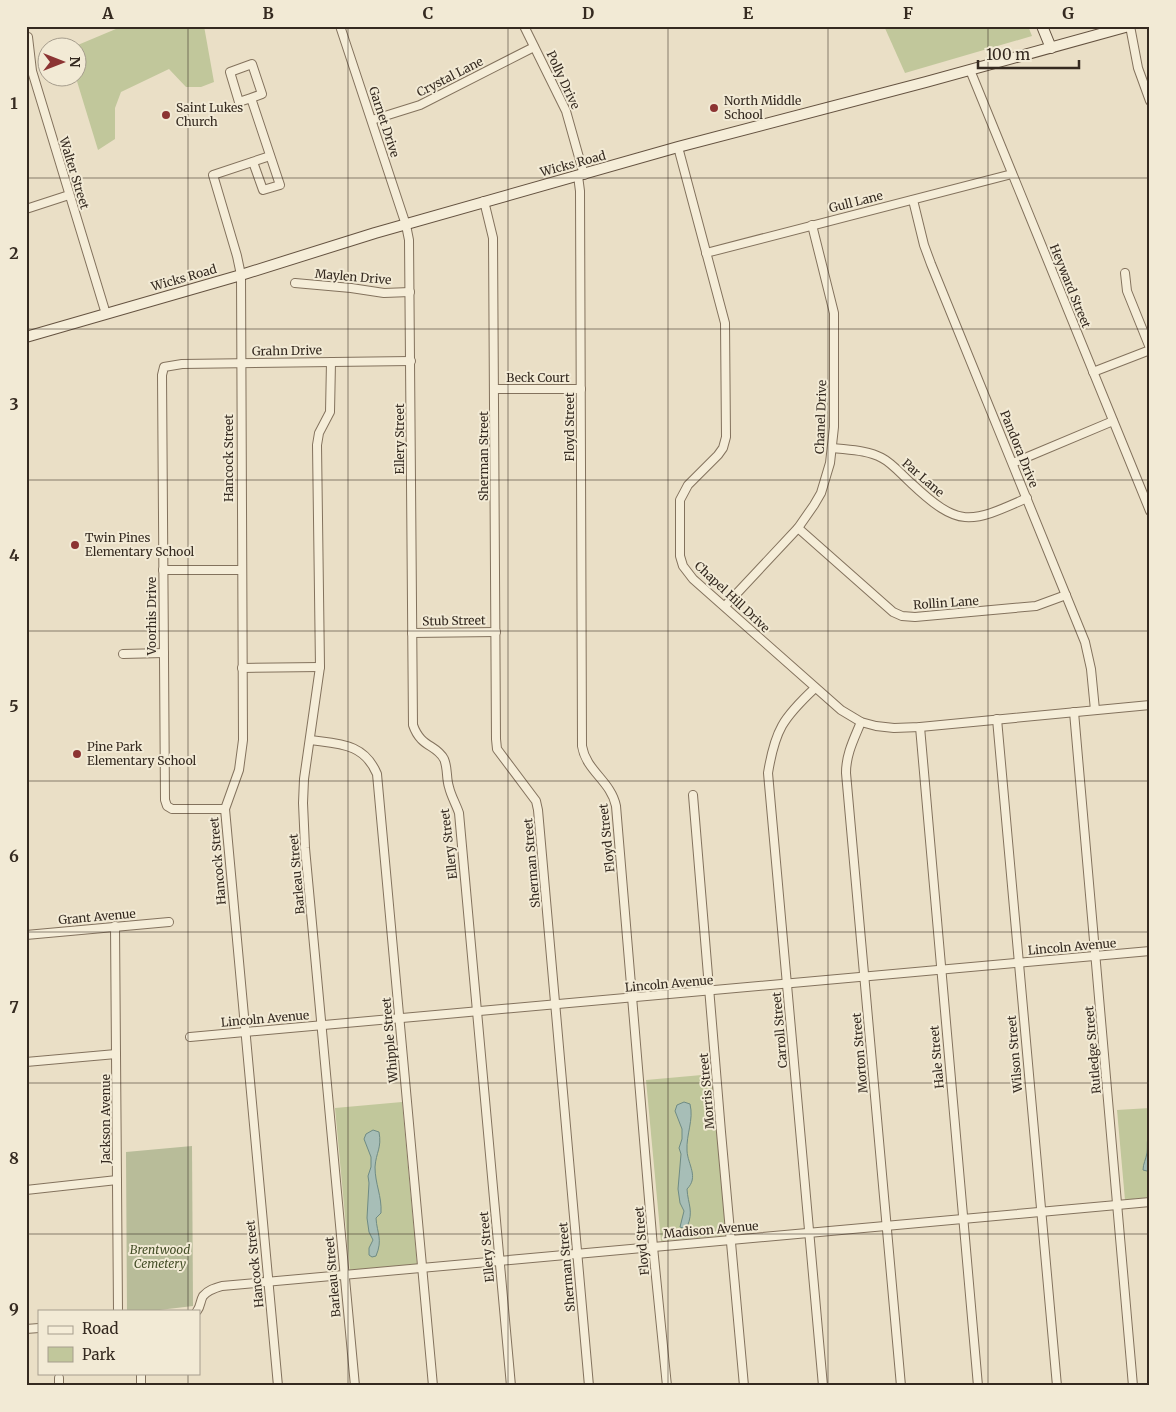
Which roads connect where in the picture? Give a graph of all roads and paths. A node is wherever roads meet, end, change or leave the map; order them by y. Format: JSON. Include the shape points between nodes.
{"nodes":[{"id":1,"x":340,"y":26,"type":"edge"},
{"id":2,"x":524,"y":26,"type":"edge"},
{"id":3,"x":1042,"y":26,"type":"edge"},
{"id":4,"x":1129,"y":26,"type":"edge"},
{"id":5,"x":28,"y":37,"type":"dead end"},
{"id":6,"x":534,"y":47,"type":"junction"},
{"id":7,"x":1051,"y":48,"type":"junction"},
{"id":8,"x":970,"y":70,"type":"junction"},
{"id":9,"x":251,"y":98,"type":"junction"},
{"id":10,"x":1150,"y":101,"type":"edge"},
{"id":11,"x":372,"y":120,"type":"junction"},
{"id":12,"x":678,"y":147,"type":"junction"},
{"id":13,"x":270,"y":156,"type":"junction"},
{"id":14,"x":253,"y":162,"type":"junction"},
{"id":15,"x":1012,"y":174,"type":"junction"},
{"id":16,"x":581,"y":175,"type":"junction"},
{"id":17,"x":69,"y":195,"type":"junction"},
{"id":18,"x":913,"y":200,"type":"junction"},
{"id":19,"x":484,"y":201,"type":"junction"},
{"id":20,"x":26,"y":208,"type":"edge"},
{"id":21,"x":406,"y":224,"type":"junction"},
{"id":22,"x":812,"y":225,"type":"junction"},
{"id":23,"x":706,"y":253,"type":"junction"},
{"id":24,"x":1125,"y":273,"type":"dead end"},
{"id":25,"x":240,"y":275,"type":"junction"},
{"id":26,"x":295,"y":283,"type":"dead end"},
{"id":27,"x":410,"y":292,"type":"junction"},
{"id":28,"x":106,"y":314,"type":"junction"},
{"id":29,"x":26,"y":337,"type":"edge"},
{"id":30,"x":1150,"y":349,"type":"edge"},
{"id":31,"x":411,"y":361,"type":"junction"},
{"id":32,"x":331,"y":362,"type":"junction"},
{"id":33,"x":240,"y":363,"type":"junction"},
{"id":34,"x":164,"y":367,"type":"joint"},
{"id":35,"x":1093,"y":372,"type":"junction"},
{"id":36,"x":581,"y":389,"type":"junction"},
{"id":37,"x":495,"y":390,"type":"junction"},
{"id":38,"x":1113,"y":421,"type":"junction"},
{"id":39,"x":833,"y":448,"type":"junction"},
{"id":40,"x":1013,"y":463,"type":"junction"},
{"id":41,"x":1027,"y":498,"type":"junction"},
{"id":42,"x":1150,"y":511,"type":"edge"},
{"id":43,"x":798,"y":528,"type":"junction"},
{"id":44,"x":163,"y":570,"type":"junction"},
{"id":45,"x":241,"y":570,"type":"junction"},
{"id":46,"x":1066,"y":595,"type":"junction"},
{"id":47,"x":725,"y":606,"type":"junction"},
{"id":48,"x":496,"y":632,"type":"junction"},
{"id":49,"x":412,"y":633,"type":"junction"},
{"id":50,"x":164,"y":653,"type":"junction"},
{"id":51,"x":123,"y":654,"type":"dead end"},
{"id":52,"x":320,"y":666,"type":"junction"},
{"id":53,"x":242,"y":668,"type":"junction"},
{"id":54,"x":815,"y":688,"type":"junction"},
{"id":55,"x":1150,"y":705,"type":"edge"},
{"id":56,"x":1095,"y":710,"type":"junction"},
{"id":57,"x":1074,"y":712,"type":"junction"},
{"id":58,"x":997,"y":719,"type":"junction"},
{"id":59,"x":861,"y":722,"type":"junction"},
{"id":60,"x":920,"y":727,"type":"junction"},
{"id":61,"x":310,"y":740,"type":"junction"},
{"id":62,"x":693,"y":794,"type":"dead end"},
{"id":63,"x":225,"y":809,"type":"junction"},
{"id":64,"x":169,"y":922,"type":"dead end"},
{"id":65,"x":115,"y":926,"type":"junction"},
{"id":66,"x":26,"y":935,"type":"edge"},
{"id":67,"x":1150,"y":951,"type":"edge"},
{"id":68,"x":1096,"y":956,"type":"junction"},
{"id":69,"x":1019,"y":963,"type":"junction"},
{"id":70,"x":941,"y":970,"type":"junction"},
{"id":71,"x":864,"y":976,"type":"junction"},
{"id":72,"x":787,"y":984,"type":"junction"},
{"id":73,"x":710,"y":991,"type":"junction"},
{"id":74,"x":633,"y":998,"type":"junction"},
{"id":75,"x":556,"y":1005,"type":"junction"},
{"id":76,"x":477,"y":1012,"type":"junction"},
{"id":77,"x":399,"y":1019,"type":"junction"},
{"id":78,"x":322,"y":1025,"type":"junction"},
{"id":79,"x":244,"y":1033,"type":"junction"},
{"id":80,"x":190,"y":1037,"type":"dead end"},
{"id":81,"x":116,"y":1054,"type":"junction"},
{"id":82,"x":26,"y":1062,"type":"edge"},
{"id":83,"x":117,"y":1180,"type":"junction"},
{"id":84,"x":26,"y":1190,"type":"edge"},
{"id":85,"x":1150,"y":1202,"type":"edge"},
{"id":86,"x":1118,"y":1204,"type":"junction"},
{"id":87,"x":1040,"y":1211,"type":"junction"},
{"id":88,"x":962,"y":1218,"type":"junction"},
{"id":89,"x":886,"y":1225,"type":"junction"},
{"id":90,"x":808,"y":1232,"type":"junction"},
{"id":91,"x":731,"y":1240,"type":"junction"},
{"id":92,"x":653,"y":1246,"type":"junction"},
{"id":93,"x":577,"y":1255,"type":"junction"},
{"id":94,"x":499,"y":1261,"type":"junction"},
{"id":95,"x":422,"y":1268,"type":"junction"},
{"id":96,"x":345,"y":1275,"type":"junction"},
{"id":97,"x":268,"y":1282,"type":"junction"},
{"id":98,"x":118,"y":1310,"type":"edge"},
{"id":99,"x":198,"y":1310,"type":"edge"},
{"id":100,"x":278,"y":1386,"type":"edge"},
{"id":101,"x":355,"y":1386,"type":"edge"},
{"id":102,"x":433,"y":1386,"type":"edge"},
{"id":103,"x":511,"y":1386,"type":"edge"},
{"id":104,"x":588,"y":1386,"type":"edge"},
{"id":105,"x":667,"y":1386,"type":"edge"},
{"id":106,"x":744,"y":1386,"type":"edge"},
{"id":107,"x":823,"y":1386,"type":"edge"},
{"id":108,"x":900,"y":1386,"type":"edge"},
{"id":109,"x":978,"y":1386,"type":"edge"},
{"id":110,"x":1057,"y":1386,"type":"edge"},
{"id":111,"x":1133,"y":1386,"type":"edge"}],
"edges":[{"from":1,"to":11,"type":"street","name":"Garnet Drive"},
{"from":2,"to":6,"type":"street","name":"Polly Drive"},
{"from":3,"to":7,"type":"main road"},
{"from":4,"to":7,"type":"main road","name":"Wicks Road"},
{"from":4,"to":10,"type":"street","via":[[1138,68]]},
{"from":5,"to":17,"type":"street","name":"Walter Street","via":[[32,71]]},
{"from":6,"to":11,"type":"street","name":"Crystal Lane","via":[[420,105]]},
{"from":6,"to":16,"type":"street","name":"Polly Drive","via":[[566,111]]},
{"from":7,"to":8,"type":"main road","name":"Wicks Road"},
{"from":8,"to":12,"type":"main road","name":"Wicks Road"},
{"from":8,"to":15,"type":"street","name":"Heyward Street"},
{"from":9,"to":9,"type":"street","via":[[239,102],[230,72],[252,64],[262,94]]},
{"from":9,"to":13,"type":"street"},
{"from":11,"to":21,"type":"street","name":"Garnet Drive"},
{"from":12,"to":16,"type":"main road","name":"Wicks Road"},
{"from":12,"to":23,"type":"street","name":"Chapel Hill Drive"},
{"from":13,"to":14,"type":"street"},
{"from":13,"to":14,"type":"street","via":[[280,186],[263,190]]},
{"from":14,"to":25,"type":"street","name":"Hancock Street","via":[[213,175]]},
{"from":15,"to":18,"type":"street","name":"Gull Lane"},
{"from":15,"to":35,"type":"street","name":"Heyward Street"},
{"from":16,"to":19,"type":"main road","name":"Wicks Road"},
{"from":16,"to":36,"type":"street","name":"Floyd Street"},
{"from":17,"to":20,"type":"street"},
{"from":17,"to":28,"type":"street","name":"Walter Street"},
{"from":18,"to":22,"type":"street","name":"Gull Lane"},
{"from":18,"to":40,"type":"street","name":"Pandora Drive","via":[[924,245]]},
{"from":19,"to":21,"type":"main road","name":"Wicks Road"},
{"from":19,"to":37,"type":"street","name":"Sherman Street","via":[[493,238]]},
{"from":21,"to":25,"type":"main road","name":"Wicks Road"},
{"from":21,"to":27,"type":"street","name":"Ellery Street"},
{"from":22,"to":23,"type":"street","name":"Gull Lane"},
{"from":22,"to":39,"type":"street","name":"Chanel Drive","via":[[834,313]]},
{"from":23,"to":47,"type":"street","name":"Chapel Hill Drive","via":[[725,323],[726,437],[718,455],[688,485],[680,500],[680,556],[693,579]]},
{"from":24,"to":30,"type":"street","via":[[1127,291]]},
{"from":25,"to":28,"type":"main road","name":"Wicks Road"},
{"from":25,"to":33,"type":"street","name":"Hancock Street"},
{"from":26,"to":27,"type":"street","name":"Maylen Drive"},
{"from":27,"to":31,"type":"street","name":"Ellery Street"},
{"from":28,"to":29,"type":"main road","name":"Wicks Road"},
{"from":30,"to":35,"type":"street"},
{"from":31,"to":32,"type":"street","name":"Grahn Drive"},
{"from":31,"to":49,"type":"street","name":"Ellery Street"},
{"from":32,"to":33,"type":"street","name":"Grahn Drive"},
{"from":32,"to":52,"type":"street","name":"Barleau Street","via":[[330,412],[319,433],[317,445]]},
{"from":33,"to":34,"type":"street","name":"Grahn Drive"},
{"from":33,"to":45,"type":"street","name":"Hancock Street"},
{"from":34,"to":44,"type":"street","name":"Voorhis Drive"},
{"from":35,"to":38,"type":"street","name":"Heyward Street"},
{"from":36,"to":37,"type":"street","name":"Beck Court"},
{"from":36,"to":74,"type":"street","name":"Floyd Street","via":[[582,746],[588,763],[614,801]]},
{"from":37,"to":48,"type":"street","name":"Sherman Street"},
{"from":38,"to":40,"type":"street"},
{"from":38,"to":42,"type":"street","name":"Heyward Street"},
{"from":39,"to":41,"type":"street","name":"Par Lane","via":[[867,452],[882,458],[931,502],[959,517],[988,515]]},
{"from":39,"to":43,"type":"street","name":"Chanel Drive","via":[[821,492]]},
{"from":40,"to":41,"type":"street","name":"Pandora Drive"},
{"from":41,"to":46,"type":"street","name":"Pandora Drive"},
{"from":43,"to":46,"type":"street","name":"Rollin Lane","via":[[877,599],[902,616],[915,618],[1036,606]]},
{"from":43,"to":47,"type":"street","name":"Chanel Drive"},
{"from":44,"to":45,"type":"street"},
{"from":44,"to":50,"type":"street","name":"Voorhis Drive"},
{"from":45,"to":53,"type":"street","name":"Hancock Street"},
{"from":46,"to":56,"type":"street","name":"Pandora Drive","via":[[1089,656]]},
{"from":47,"to":54,"type":"street","name":"Chapel Hill Drive"},
{"from":48,"to":49,"type":"street","name":"Stub Street"},
{"from":48,"to":75,"type":"street","name":"Sherman Street","via":[[497,749],[533,796],[538,810]]},
{"from":49,"to":76,"type":"street","name":"Ellery Street","via":[[413,725],[422,742],[444,758],[449,788],[459,812]]},
{"from":50,"to":51,"type":"street"},
{"from":50,"to":63,"type":"street","name":"Voorhis Drive","via":[[167,806],[172,809]]},
{"from":52,"to":53,"type":"street"},
{"from":52,"to":61,"type":"street","name":"Barleau Street"},
{"from":53,"to":63,"type":"street","name":"Hancock Street","via":[[242,756]]},
{"from":54,"to":59,"type":"street","name":"Chapel Hill Drive"},
{"from":54,"to":72,"type":"street","name":"Carroll Street","via":[[784,721],[772,748],[768,773]]},
{"from":55,"to":56,"type":"street","name":"Chapel Hill Drive"},
{"from":56,"to":57,"type":"street","name":"Chapel Hill Drive"},
{"from":57,"to":58,"type":"street","name":"Chapel Hill Drive"},
{"from":57,"to":68,"type":"street","name":"Rutledge Street"},
{"from":58,"to":60,"type":"street","name":"Chapel Hill Drive"},
{"from":58,"to":69,"type":"street","name":"Wilson Street"},
{"from":59,"to":60,"type":"street","name":"Chapel Hill Drive","via":[[894,728]]},
{"from":59,"to":71,"type":"street","name":"Morton Street","via":[[846,762],[846,773]]},
{"from":60,"to":70,"type":"street","name":"Hale Street"},
{"from":61,"to":77,"type":"street","name":"Whipple Street","via":[[352,747],[364,753],[377,774]]},
{"from":61,"to":78,"type":"street","name":"Barleau Street","via":[[304,780],[304,825]]},
{"from":62,"to":73,"type":"street","name":"Morris Street"},
{"from":63,"to":79,"type":"street","name":"Hancock Street"},
{"from":64,"to":65,"type":"street","name":"Grant Avenue"},
{"from":65,"to":66,"type":"street","name":"Grant Avenue"},
{"from":65,"to":81,"type":"street","name":"Jackson Avenue"},
{"from":67,"to":68,"type":"street","name":"Lincoln Avenue"},
{"from":68,"to":69,"type":"street","name":"Lincoln Avenue"},
{"from":68,"to":86,"type":"street","name":"Rutledge Street"},
{"from":69,"to":70,"type":"street","name":"Lincoln Avenue"},
{"from":69,"to":87,"type":"street","name":"Wilson Street"},
{"from":70,"to":71,"type":"street","name":"Lincoln Avenue"},
{"from":70,"to":88,"type":"street","name":"Hale Street"},
{"from":71,"to":72,"type":"street","name":"Lincoln Avenue"},
{"from":71,"to":89,"type":"street","name":"Morton Street"},
{"from":72,"to":73,"type":"street","name":"Lincoln Avenue"},
{"from":72,"to":90,"type":"street","name":"Carroll Street"},
{"from":73,"to":74,"type":"street","name":"Lincoln Avenue"},
{"from":73,"to":91,"type":"street","name":"Morris Street"},
{"from":74,"to":75,"type":"street","name":"Lincoln Avenue"},
{"from":74,"to":92,"type":"street","name":"Floyd Street"},
{"from":75,"to":76,"type":"street","name":"Lincoln Avenue"},
{"from":75,"to":93,"type":"street","name":"Sherman Street"},
{"from":76,"to":77,"type":"street","name":"Lincoln Avenue"},
{"from":76,"to":94,"type":"street","name":"Ellery Street"},
{"from":77,"to":78,"type":"street","name":"Lincoln Avenue"},
{"from":77,"to":95,"type":"street","name":"Whipple Street"},
{"from":78,"to":79,"type":"street","name":"Lincoln Avenue"},
{"from":78,"to":96,"type":"street","name":"Barleau Street"},
{"from":79,"to":80,"type":"street","name":"Lincoln Avenue"},
{"from":79,"to":97,"type":"street","name":"Hancock Street"},
{"from":81,"to":82,"type":"street"},
{"from":81,"to":83,"type":"street","name":"Jackson Avenue"},
{"from":83,"to":84,"type":"street"},
{"from":83,"to":98,"type":"street","name":"Jackson Avenue"},
{"from":85,"to":86,"type":"street","name":"Madison Avenue"},
{"from":86,"to":87,"type":"street","name":"Madison Avenue"},
{"from":86,"to":111,"type":"street","name":"Rutledge Street"},
{"from":87,"to":88,"type":"street","name":"Madison Avenue"},
{"from":87,"to":110,"type":"street","name":"Wilson Street"},
{"from":88,"to":89,"type":"street","name":"Madison Avenue"},
{"from":88,"to":109,"type":"street","name":"Hale Street"},
{"from":89,"to":90,"type":"street","name":"Madison Avenue"},
{"from":89,"to":108,"type":"street","name":"Morton Street"},
{"from":90,"to":91,"type":"street","name":"Madison Avenue"},
{"from":90,"to":107,"type":"street","name":"Carroll Street"},
{"from":91,"to":92,"type":"street","name":"Madison Avenue"},
{"from":91,"to":106,"type":"street","name":"Morris Street"},
{"from":92,"to":93,"type":"street","name":"Madison Avenue"},
{"from":92,"to":105,"type":"street","name":"Floyd Street"},
{"from":93,"to":94,"type":"street","name":"Madison Avenue"},
{"from":93,"to":104,"type":"street","name":"Sherman Street"},
{"from":94,"to":95,"type":"street","name":"Madison Avenue"},
{"from":94,"to":103,"type":"street","name":"Ellery Street"},
{"from":95,"to":96,"type":"street","name":"Madison Avenue"},
{"from":95,"to":102,"type":"street","name":"Whipple Street"},
{"from":96,"to":97,"type":"street","name":"Madison Avenue"},
{"from":96,"to":101,"type":"street","name":"Barleau Street"},
{"from":97,"to":99,"type":"street","name":"Madison Avenue","via":[[209,1290]]},
{"from":97,"to":100,"type":"street","name":"Hancock Street"}]}
